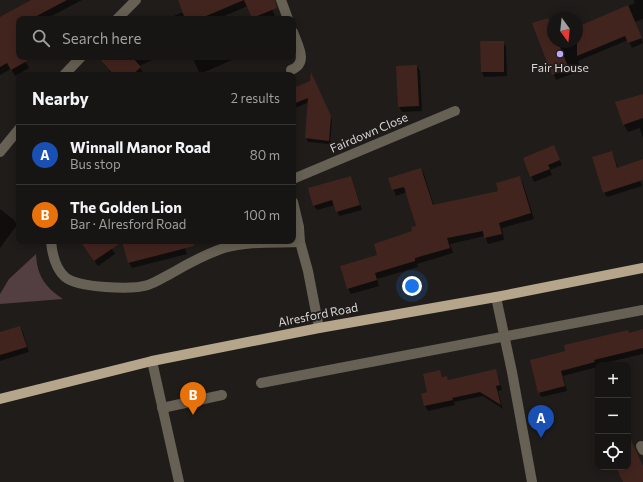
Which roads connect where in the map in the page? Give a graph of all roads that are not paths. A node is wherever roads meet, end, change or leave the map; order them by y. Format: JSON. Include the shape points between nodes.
{"nodes":[{"id":1,"x":136,"y":0,"type":"edge"},
{"id":2,"x":281,"y":0,"type":"edge"},
{"id":3,"x":120,"y":16,"type":"edge"},
{"id":4,"x":287,"y":16,"type":"edge"},
{"id":5,"x":296,"y":40,"type":"edge"},
{"id":6,"x":78,"y":60,"type":"edge"},
{"id":7,"x":291,"y":70,"type":"dead end"},
{"id":8,"x":67,"y":72,"type":"edge"},
{"id":9,"x":455,"y":111,"type":"dead end"},
{"id":10,"x":16,"y":133,"type":"edge"},
{"id":11,"x":0,"y":152,"type":"edge"},
{"id":12,"x":296,"y":178,"type":"edge"},
{"id":13,"x":296,"y":214,"type":"edge"},
{"id":14,"x":296,"y":242,"type":"edge"},
{"id":15,"x":300,"y":242,"type":"junction"},
{"id":16,"x":51,"y":244,"type":"edge"},
{"id":17,"x":252,"y":244,"type":"edge"},
{"id":18,"x":643,"y":268,"type":"edge"},
{"id":19,"x":496,"y":297,"type":"junction"},
{"id":20,"x":643,"y":310,"type":"edge"},
{"id":21,"x":319,"y":328,"type":"junction"},
{"id":22,"x":504,"y":336,"type":"junction"},
{"id":23,"x":152,"y":361,"type":"junction"},
{"id":24,"x":261,"y":383,"type":"dead end"},
{"id":25,"x":222,"y":395,"type":"dead end"},
{"id":26,"x":0,"y":399,"type":"edge"},
{"id":27,"x":162,"y":408,"type":"junction"},
{"id":28,"x":179,"y":482,"type":"edge"},
{"id":29,"x":532,"y":482,"type":"edge"}],
"edges":[{"from":1,"to":3,"type":"street"},
{"from":2,"to":4,"type":"street"},
{"from":5,"to":7,"type":"street","via":[[301,62],[297,68]]},
{"from":6,"to":8,"type":"street"},
{"from":9,"to":12,"type":"street","name":"Fairdown Close"},
{"from":10,"to":11,"type":"street"},
{"from":13,"to":15,"type":"street"},
{"from":14,"to":15,"type":"street"},
{"from":15,"to":21,"type":"street"},
{"from":16,"to":17,"type":"street","via":[[56,262],[65,277],[79,283],[109,287],[146,286],[207,255],[225,248]]},
{"from":18,"to":19,"type":"main road","name":"Alresford Road"},
{"from":19,"to":21,"type":"main road","name":"Alresford Road"},
{"from":19,"to":22,"type":"street"},
{"from":20,"to":22,"type":"street"},
{"from":21,"to":23,"type":"main road","name":"Alresford Road"},
{"from":22,"to":24,"type":"street"},
{"from":22,"to":29,"type":"street"},
{"from":23,"to":26,"type":"main road","name":"Alresford Road"},
{"from":23,"to":27,"type":"street"},
{"from":25,"to":27,"type":"street"},
{"from":27,"to":28,"type":"street"}]}
